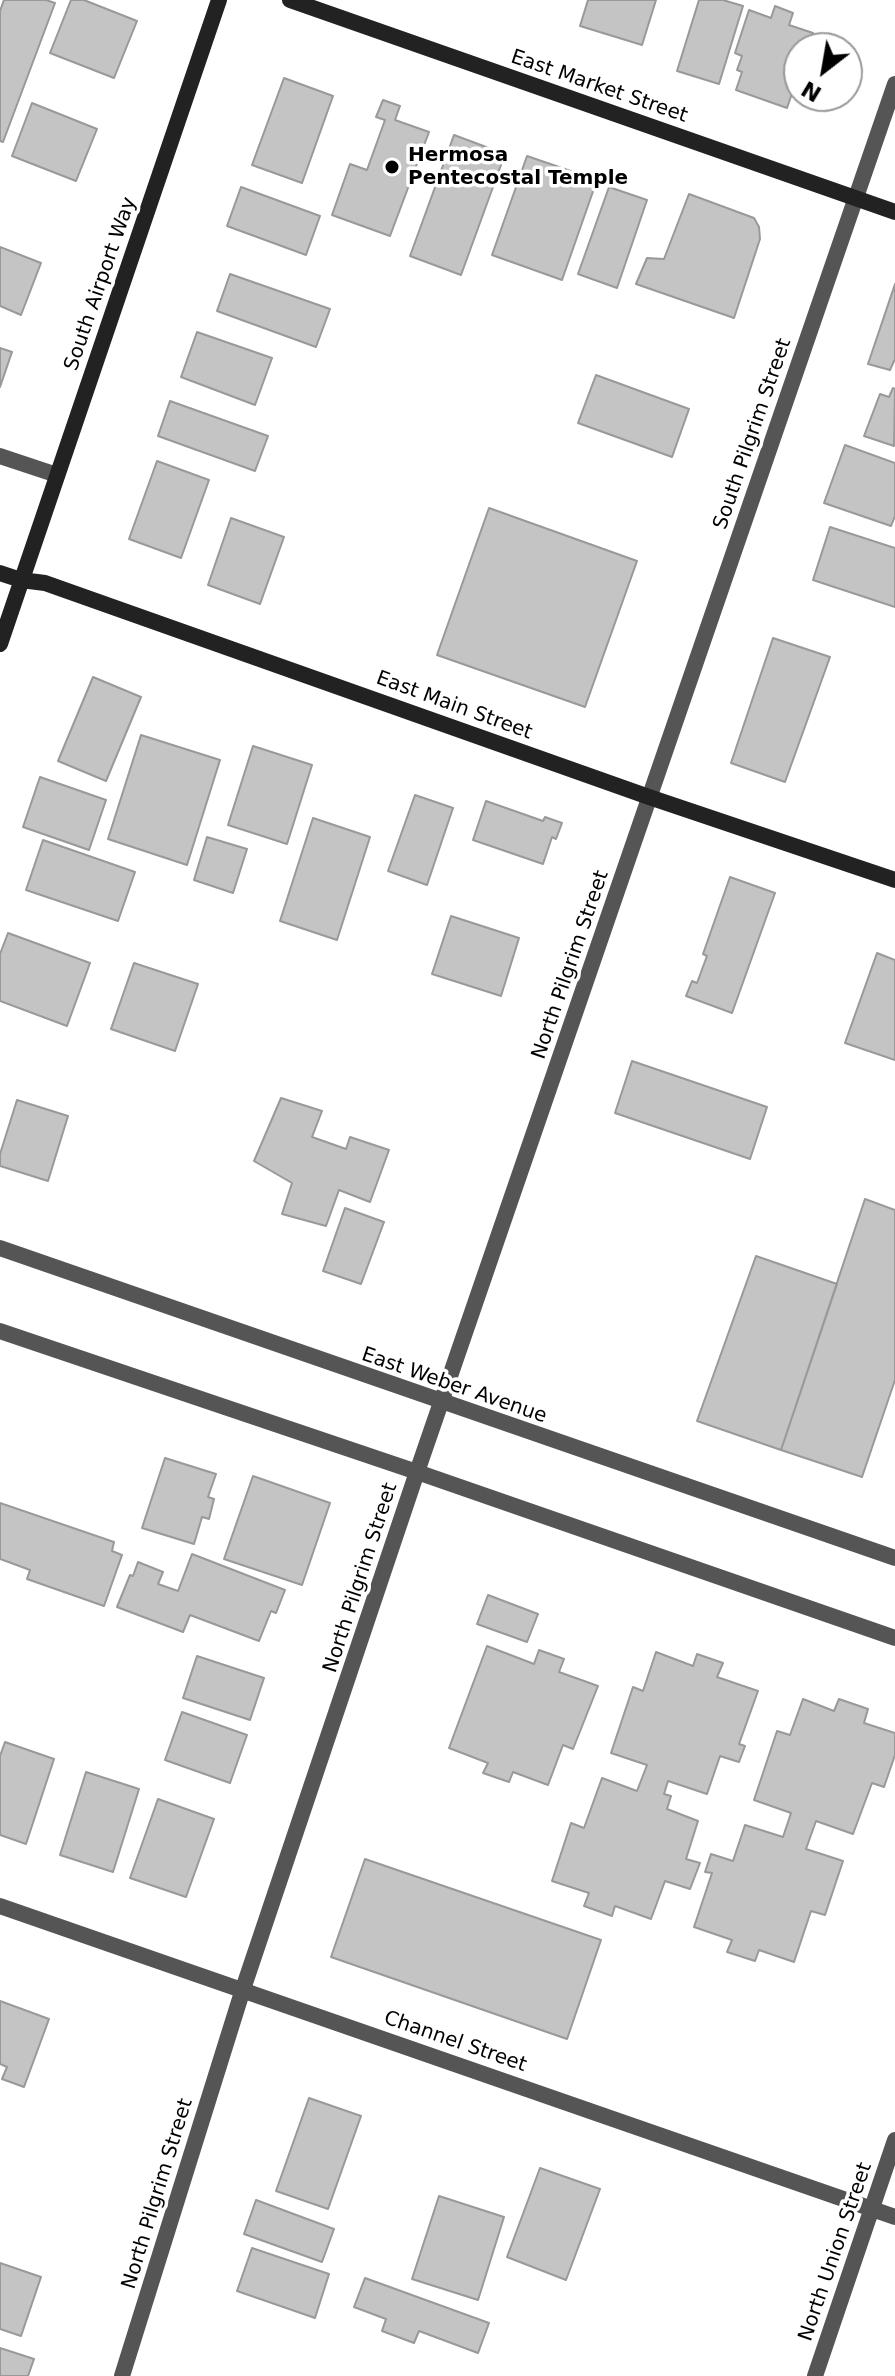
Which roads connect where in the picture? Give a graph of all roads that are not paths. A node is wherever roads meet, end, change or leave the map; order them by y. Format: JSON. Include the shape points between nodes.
{"nodes":[{"id":1,"x":219,"y":0,"type":"edge"},
{"id":2,"x":290,"y":0,"type":"edge"},
{"id":3,"x":895,"y":84,"type":"edge"},
{"id":4,"x":856,"y":199,"type":"junction"},
{"id":5,"x":895,"y":212,"type":"edge"},
{"id":6,"x":0,"y":456,"type":"edge"},
{"id":7,"x":57,"y":475,"type":"junction"},
{"id":8,"x":0,"y":573,"type":"edge"},
{"id":9,"x":21,"y":580,"type":"junction"},
{"id":10,"x":0,"y":644,"type":"edge"},
{"id":11,"x":649,"y":797,"type":"junction"},
{"id":12,"x":895,"y":880,"type":"edge"},
{"id":13,"x":0,"y":1248,"type":"edge"},
{"id":14,"x":0,"y":1331,"type":"edge"},
{"id":15,"x":441,"y":1403,"type":"junction"},
{"id":16,"x":417,"y":1472,"type":"junction"},
{"id":17,"x":895,"y":1558,"type":"edge"},
{"id":18,"x":895,"y":1638,"type":"edge"},
{"id":19,"x":0,"y":1906,"type":"edge"},
{"id":20,"x":243,"y":1989,"type":"junction"},
{"id":21,"x":895,"y":2140,"type":"edge"},
{"id":22,"x":872,"y":2209,"type":"junction"},
{"id":23,"x":895,"y":2217,"type":"edge"},
{"id":24,"x":122,"y":2376,"type":"edge"},
{"id":25,"x":815,"y":2376,"type":"edge"}],
"edges":[{"from":1,"to":7,"type":"main road","name":"South Airport Way"},
{"from":2,"to":4,"type":"main road","name":"East Market Street"},
{"from":3,"to":4,"type":"street","name":"South Pilgrim Street"},
{"from":4,"to":5,"type":"main road","name":"East Market Street"},
{"from":4,"to":11,"type":"street","name":"South Pilgrim Street"},
{"from":6,"to":7,"type":"street"},
{"from":7,"to":9,"type":"main road","name":"South Airport Way"},
{"from":8,"to":9,"type":"main road","name":"East Main Street"},
{"from":9,"to":10,"type":"main road","name":"South Airport Way"},
{"from":9,"to":11,"type":"main road","name":"East Main Street","via":[[45,583]]},
{"from":11,"to":12,"type":"main road","name":"East Main Street"},
{"from":11,"to":15,"type":"street","name":"North Pilgrim Street"},
{"from":13,"to":15,"type":"street","name":"East Weber Avenue"},
{"from":14,"to":16,"type":"street"},
{"from":15,"to":16,"type":"street","name":"North Pilgrim Street"},
{"from":15,"to":17,"type":"street","name":"East Weber Avenue"},
{"from":16,"to":18,"type":"street"},
{"from":16,"to":20,"type":"street","name":"North Pilgrim Street"},
{"from":19,"to":20,"type":"street","name":"Channel Street"},
{"from":20,"to":22,"type":"street","name":"Channel Street"},
{"from":20,"to":24,"type":"street","name":"North Pilgrim Street"},
{"from":21,"to":22,"type":"street","name":"North Union Street"},
{"from":22,"to":23,"type":"street","name":"Channel Street"},
{"from":22,"to":25,"type":"street","name":"North Union Street"}]}
